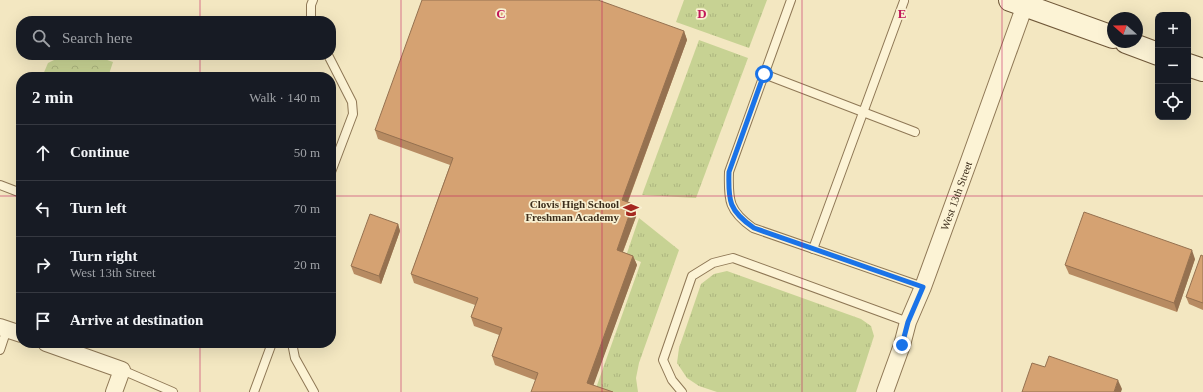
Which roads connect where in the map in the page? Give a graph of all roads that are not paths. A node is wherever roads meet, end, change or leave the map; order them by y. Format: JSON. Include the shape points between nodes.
{"nodes":[{"id":1,"x":313,"y":0,"type":"edge"},
{"id":2,"x":791,"y":0,"type":"edge"},
{"id":3,"x":904,"y":1,"type":"dead end"},
{"id":4,"x":1021,"y":2,"type":"edge"},
{"id":5,"x":311,"y":16,"type":"edge"},
{"id":6,"x":1107,"y":35,"type":"edge"},
{"id":7,"x":1142,"y":48,"type":"edge"},
{"id":8,"x":1155,"y":53,"type":"edge"},
{"id":9,"x":331,"y":60,"type":"edge"},
{"id":10,"x":1191,"y":65,"type":"edge"},
{"id":11,"x":1203,"y":70,"type":"edge"},
{"id":12,"x":764,"y":74,"type":"junction"},
{"id":13,"x":864,"y":112,"type":"junction"},
{"id":14,"x":916,"y":132,"type":"dead end"},
{"id":15,"x":336,"y":159,"type":"edge"},
{"id":16,"x":0,"y":186,"type":"edge"},
{"id":17,"x":16,"y":191,"type":"edge"},
{"id":18,"x":813,"y":249,"type":"junction"},
{"id":19,"x":923,"y":287,"type":"junction"},
{"id":20,"x":908,"y":322,"type":"junction"},
{"id":21,"x":10,"y":330,"type":"edge"},
{"id":22,"x":60,"y":348,"type":"edge"},
{"id":23,"x":270,"y":348,"type":"edge"},
{"id":24,"x":293,"y":348,"type":"edge"},
{"id":25,"x":0,"y":350,"type":"edge"},
{"id":26,"x":122,"y":370,"type":"junction"},
{"id":27,"x":114,"y":392,"type":"edge"},
{"id":28,"x":173,"y":392,"type":"edge"},
{"id":29,"x":254,"y":392,"type":"edge"},
{"id":30,"x":314,"y":392,"type":"edge"},
{"id":31,"x":682,"y":392,"type":"edge"},
{"id":32,"x":885,"y":392,"type":"edge"}],
"edges":[{"from":1,"to":5,"type":"lane"},
{"from":2,"to":12,"type":"lane"},
{"from":3,"to":13,"type":"lane"},
{"from":4,"to":6,"type":"street"},
{"from":4,"to":19,"type":"street","name":"West 13th Street"},
{"from":7,"to":8,"type":"street"},
{"from":9,"to":15,"type":"lane","via":[[352,102],[353,114]]},
{"from":10,"to":11,"type":"street"},
{"from":12,"to":13,"type":"lane"},
{"from":12,"to":18,"type":"lane","via":[[729,172],[730,202],[736,213],[754,228]]},
{"from":13,"to":14,"type":"lane"},
{"from":13,"to":18,"type":"lane"},
{"from":16,"to":17,"type":"lane"},
{"from":18,"to":19,"type":"lane"},
{"from":19,"to":20,"type":"street","name":"West 13th Street"},
{"from":20,"to":31,"type":"lane","via":[[733,258],[713,263],[692,276],[663,360],[672,380]]},
{"from":20,"to":32,"type":"street","name":"West 13th Street"},
{"from":21,"to":25,"type":"lane"},
{"from":22,"to":26,"type":"street"},
{"from":23,"to":29,"type":"lane"},
{"from":24,"to":30,"type":"lane","via":[[295,358]]},
{"from":26,"to":27,"type":"street"},
{"from":26,"to":28,"type":"lane"}]}
